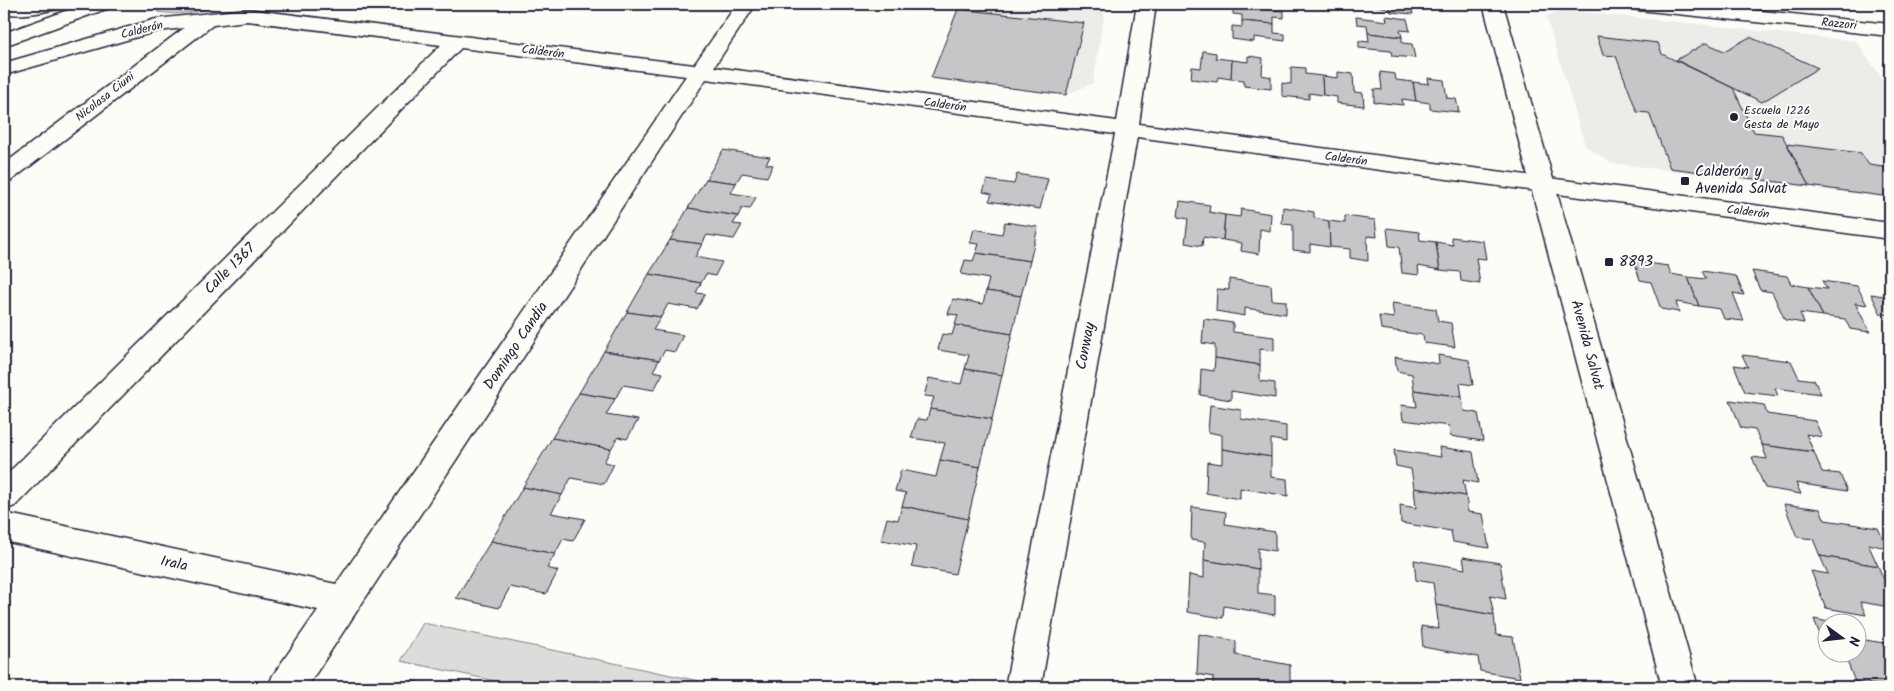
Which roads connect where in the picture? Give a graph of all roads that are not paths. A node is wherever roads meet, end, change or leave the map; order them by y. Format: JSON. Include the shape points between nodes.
{"nodes":[{"id":1,"x":54,"y":4,"type":"edge"},
{"id":2,"x":62,"y":4,"type":"edge"},
{"id":3,"x":102,"y":4,"type":"edge"},
{"id":4,"x":746,"y":4,"type":"edge"},
{"id":5,"x":1147,"y":4,"type":"edge"},
{"id":6,"x":1493,"y":4,"type":"edge"},
{"id":7,"x":1638,"y":4,"type":"edge"},
{"id":8,"x":4,"y":7,"type":"edge"},
{"id":9,"x":207,"y":19,"type":"junction"},
{"id":10,"x":4,"y":25,"type":"edge"},
{"id":11,"x":1890,"y":30,"type":"edge"},
{"id":12,"x":4,"y":40,"type":"edge"},
{"id":13,"x":457,"y":41,"type":"junction"},
{"id":14,"x":4,"y":69,"type":"edge"},
{"id":15,"x":700,"y":72,"type":"junction"},
{"id":16,"x":1127,"y":129,"type":"junction"},
{"id":17,"x":4,"y":175,"type":"edge"},
{"id":18,"x":1543,"y":186,"type":"junction"},
{"id":19,"x":1890,"y":231,"type":"edge"},
{"id":20,"x":4,"y":497,"type":"edge"},
{"id":21,"x":4,"y":527,"type":"edge"},
{"id":22,"x":344,"y":601,"type":"junction"},
{"id":23,"x":286,"y":687,"type":"edge"},
{"id":24,"x":1023,"y":687,"type":"edge"},
{"id":25,"x":1680,"y":687,"type":"edge"}],
"edges":[{"from":1,"to":8,"type":"main road"},
{"from":2,"to":10,"type":"main road"},
{"from":3,"to":12,"type":"main road"},
{"from":4,"to":15,"type":"main road","name":"Domingo Candia"},
{"from":5,"to":16,"type":"main road","name":"Conway"},
{"from":6,"to":18,"type":"main road","name":"Avenida Salvat"},
{"from":7,"to":11,"type":"main road","name":"Razzori"},
{"from":9,"to":13,"type":"main road","name":"Calderón","via":[[247,15]]},
{"from":9,"to":14,"type":"main road","name":"Calderón","via":[[156,25]]},
{"from":9,"to":17,"type":"main road","name":"Nicolasa Ciuni"},
{"from":13,"to":15,"type":"main road","name":"Calderón"},
{"from":13,"to":20,"type":"main road","name":"Calle 1367"},
{"from":15,"to":16,"type":"main road","name":"Calderón"},
{"from":15,"to":22,"type":"main road","name":"Domingo Candia"},
{"from":16,"to":18,"type":"main road","name":"Calderón"},
{"from":16,"to":24,"type":"main road","name":"Conway"},
{"from":18,"to":19,"type":"main road","name":"Calderón"},
{"from":18,"to":25,"type":"main road","name":"Avenida Salvat"},
{"from":21,"to":22,"type":"main road","name":"Irala"},
{"from":22,"to":23,"type":"main road","name":"Domingo Candia"}]}
